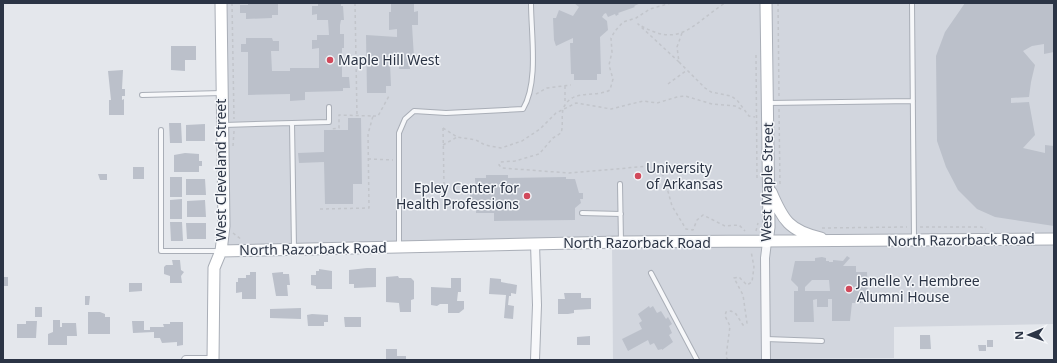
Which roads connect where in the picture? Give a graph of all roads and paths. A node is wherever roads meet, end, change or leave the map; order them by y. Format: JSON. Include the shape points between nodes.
{"nodes":[{"id":1,"x":221,"y":3,"type":"edge"},
{"id":2,"x":232,"y":3,"type":"edge"},
{"id":3,"x":355,"y":3,"type":"edge"},
{"id":4,"x":531,"y":3,"type":"edge"},
{"id":5,"x":672,"y":3,"type":"edge"},
{"id":6,"x":725,"y":3,"type":"edge"},
{"id":7,"x":766,"y":3,"type":"edge"},
{"id":8,"x":778,"y":3,"type":"edge"},
{"id":9,"x":912,"y":3,"type":"edge"},
{"id":10,"x":682,"y":33,"type":"junction"},
{"id":11,"x":756,"y":54,"type":"dead end"},
{"id":12,"x":679,"y":62,"type":"junction"},
{"id":13,"x":687,"y":70,"type":"junction"},
{"id":14,"x":668,"y":84,"type":"dead end"},
{"id":15,"x":571,"y":85,"type":"dead end"},
{"id":16,"x":565,"y":86,"type":"junction"},
{"id":17,"x":222,"y":93,"type":"junction"},
{"id":18,"x":536,"y":94,"type":"dead end"},
{"id":19,"x":142,"y":95,"type":"dead end"},
{"id":20,"x":389,"y":96,"type":"dead end"},
{"id":21,"x":913,"y":101,"type":"junction"},
{"id":22,"x":767,"y":103,"type":"junction"},
{"id":23,"x":780,"y":103,"type":"junction"},
{"id":24,"x":565,"y":105,"type":"junction"},
{"id":25,"x":329,"y":107,"type":"dead end"},
{"id":26,"x":564,"y":108,"type":"junction"},
{"id":27,"x":743,"y":110,"type":"junction"},
{"id":28,"x":357,"y":116,"type":"junction"},
{"id":29,"x":373,"y":116,"type":"junction"},
{"id":30,"x":762,"y":117,"type":"junction"},
{"id":31,"x":779,"y":117,"type":"junction"},
{"id":32,"x":292,"y":123,"type":"junction"},
{"id":33,"x":234,"y":124,"type":"junction"},
{"id":34,"x":222,"y":125,"type":"junction"},
{"id":35,"x":324,"y":129,"type":"dead end"},
{"id":36,"x":161,"y":130,"type":"dead end"},
{"id":37,"x":457,"y":137,"type":"junction"},
{"id":38,"x":443,"y":145,"type":"junction"},
{"id":39,"x":229,"y":146,"type":"dead end"},
{"id":40,"x":368,"y":159,"type":"junction"},
{"id":41,"x":390,"y":160,"type":"dead end"},
{"id":42,"x":444,"y":184,"type":"dead end"},
{"id":43,"x":620,"y":184,"type":"dead end"},
{"id":44,"x":763,"y":185,"type":"junction"},
{"id":45,"x":780,"y":194,"type":"dead end"},
{"id":46,"x":320,"y":209,"type":"dead end"},
{"id":47,"x":582,"y":213,"type":"dead end"},
{"id":48,"x":620,"y":214,"type":"junction"},
{"id":49,"x":758,"y":221,"type":"dead end"},
{"id":50,"x":914,"y":227,"type":"junction"},
{"id":51,"x":822,"y":228,"type":"dead end"},
{"id":52,"x":986,"y":229,"type":"dead end"},
{"id":53,"x":231,"y":232,"type":"dead end"},
{"id":54,"x":755,"y":233,"type":"dead end"},
{"id":55,"x":748,"y":234,"type":"dead end"},
{"id":56,"x":1054,"y":239,"type":"edge"},
{"id":57,"x":914,"y":240,"type":"junction"},
{"id":58,"x":247,"y":241,"type":"dead end"},
{"id":59,"x":833,"y":241,"type":"junction"},
{"id":60,"x":621,"y":242,"type":"junction"},
{"id":61,"x":767,"y":242,"type":"junction"},
{"id":62,"x":535,"y":244,"type":"junction"},
{"id":63,"x":399,"y":247,"type":"junction"},
{"id":64,"x":294,"y":249,"type":"junction"},
{"id":65,"x":221,"y":251,"type":"junction"},
{"id":66,"x":751,"y":251,"type":"dead end"},
{"id":67,"x":651,"y":273,"type":"dead end"},
{"id":68,"x":766,"y":339,"type":"junction"},
{"id":69,"x":822,"y":341,"type":"dead end"},
{"id":70,"x":186,"y":360,"type":"edge"},
{"id":71,"x":213,"y":360,"type":"edge"},
{"id":72,"x":535,"y":360,"type":"edge"},
{"id":73,"x":697,"y":360,"type":"edge"},
{"id":74,"x":728,"y":360,"type":"edge"},
{"id":75,"x":766,"y":360,"type":"edge"}],
"edges":[{"from":1,"to":17,"type":"street","name":"West Cleveland Street"},
{"from":2,"to":33,"type":"path"},
{"from":3,"to":28,"type":"path"},
{"from":4,"to":63,"type":"lane","via":[[532,82],[528,100],[523,108],[446,113],[414,111],[405,119],[399,133]]},
{"from":5,"to":24,"type":"path","via":[[650,9],[636,18],[623,22],[615,31],[611,38],[612,55],[608,65],[613,79],[610,90],[597,94],[580,94]]},
{"from":6,"to":10,"type":"path"},
{"from":7,"to":22,"type":"street","name":"West Maple Street"},
{"from":8,"to":23,"type":"path"},
{"from":9,"to":21,"type":"lane"},
{"from":10,"to":12,"type":"path","via":[[677,47]]},
{"from":10,"to":12,"type":"path","via":[[672,36],[661,35],[638,24]]},
{"from":11,"to":30,"type":"path"},
{"from":12,"to":13,"type":"path"},
{"from":13,"to":14,"type":"path"},
{"from":13,"to":27,"type":"path","via":[[705,88],[737,100]]},
{"from":15,"to":16,"type":"path"},
{"from":16,"to":18,"type":"path","via":[[546,88]]},
{"from":16,"to":24,"type":"path"},
{"from":17,"to":19,"type":"lane"},
{"from":17,"to":34,"type":"street","name":"West Cleveland Street"},
{"from":20,"to":29,"type":"path","via":[[378,116]]},
{"from":21,"to":23,"type":"lane"},
{"from":21,"to":50,"type":"lane"},
{"from":22,"to":23,"type":"lane"},
{"from":22,"to":30,"type":"street","name":"West Maple Street"},
{"from":23,"to":31,"type":"path"},
{"from":24,"to":26,"type":"path"},
{"from":25,"to":32,"type":"lane","via":[[329,122]]},
{"from":26,"to":27,"type":"path","via":[[576,103],[611,109],[643,101],[657,104],[685,96]]},
{"from":26,"to":37,"type":"path","via":[[536,132],[515,144],[496,148],[476,140]]},
{"from":26,"to":55,"type":"path","via":[[561,133],[551,140],[543,152],[515,161],[500,162],[500,167],[524,171],[569,172],[650,166],[664,177],[672,206],[686,229],[693,230],[697,220],[703,215],[725,226],[742,226]]},
{"from":27,"to":30,"type":"path","via":[[749,116]]},
{"from":28,"to":29,"type":"path"},
{"from":28,"to":35,"type":"path","via":[[339,115],[339,128]]},
{"from":29,"to":40,"type":"path","via":[[368,134]]},
{"from":30,"to":31,"type":"path"},
{"from":30,"to":44,"type":"street","name":"West Maple Street"},
{"from":30,"to":44,"type":"path"},
{"from":31,"to":45,"type":"path"},
{"from":32,"to":33,"type":"lane"},
{"from":32,"to":64,"type":"lane"},
{"from":33,"to":34,"type":"lane"},
{"from":33,"to":39,"type":"path","via":[[234,146]]},
{"from":34,"to":65,"type":"street","name":"West Cleveland Street","via":[[224,226]]},
{"from":36,"to":65,"type":"lane","via":[[161,250]]},
{"from":37,"to":38,"type":"path"},
{"from":37,"to":38,"type":"path","via":[[443,128]]},
{"from":38,"to":42,"type":"path"},
{"from":40,"to":41,"type":"path"},
{"from":40,"to":46,"type":"path","via":[[369,208]]},
{"from":43,"to":48,"type":"lane"},
{"from":44,"to":59,"type":"street","via":[[784,220],[796,230]]},
{"from":44,"to":61,"type":"street","name":"West Maple Street","via":[[769,228]]},
{"from":47,"to":48,"type":"lane"},
{"from":48,"to":60,"type":"lane"},
{"from":49,"to":54,"type":"path"},
{"from":50,"to":51,"type":"path"},
{"from":50,"to":52,"type":"path"},
{"from":50,"to":57,"type":"lane"},
{"from":53,"to":58,"type":"path","via":[[237,238]]},
{"from":56,"to":57,"type":"street","name":"North Razorback Road"},
{"from":57,"to":59,"type":"street","name":"North Razorback Road"},
{"from":59,"to":61,"type":"street","name":"North Razorback Road"},
{"from":60,"to":61,"type":"street","name":"North Razorback Road"},
{"from":60,"to":62,"type":"street","name":"North Razorback Road"},
{"from":61,"to":68,"type":"street","name":"West Maple Street"},
{"from":62,"to":63,"type":"street","name":"North Razorback Road"},
{"from":62,"to":72,"type":"street"},
{"from":63,"to":64,"type":"street","name":"North Razorback Road"},
{"from":64,"to":65,"type":"street","name":"North Razorback Road"},
{"from":65,"to":71,"type":"street","name":"West Cleveland Street","via":[[214,268]]},
{"from":66,"to":74,"type":"path","via":[[754,266],[752,282],[747,285],[739,277],[734,278],[743,295],[747,323],[743,325],[731,311],[726,312],[725,316],[730,326],[725,351]]},
{"from":67,"to":73,"type":"lane"},
{"from":68,"to":69,"type":"lane"},
{"from":68,"to":75,"type":"street","name":"West Maple Street"},
{"from":70,"to":71,"type":"street"}]}
